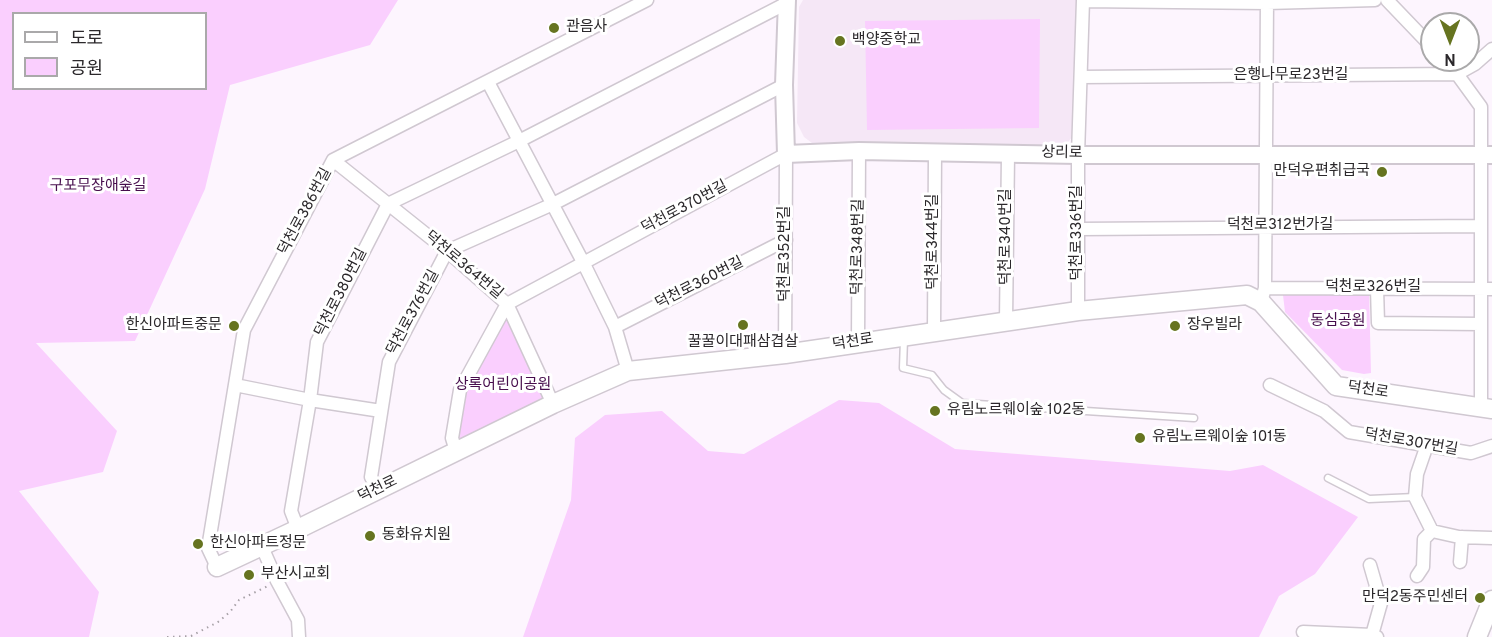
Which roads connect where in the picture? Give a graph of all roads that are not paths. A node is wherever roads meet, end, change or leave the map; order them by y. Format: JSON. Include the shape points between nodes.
{"nodes":[{"id":1,"x":647,"y":0,"type":"edge"},
{"id":2,"x":1375,"y":0,"type":"edge"},
{"id":3,"x":1387,"y":0,"type":"edge"},
{"id":4,"x":787,"y":1,"type":"edge"},
{"id":5,"x":1083,"y":1,"type":"edge"},
{"id":6,"x":1267,"y":1,"type":"edge"},
{"id":7,"x":1420,"y":34,"type":"edge"},
{"id":8,"x":1492,"y":49,"type":"edge"},
{"id":9,"x":1457,"y":74,"type":"junction"},
{"id":10,"x":1081,"y":77,"type":"junction"},
{"id":11,"x":1267,"y":77,"type":"junction"},
{"id":12,"x":488,"y":82,"type":"junction"},
{"id":13,"x":784,"y":85,"type":"junction"},
{"id":14,"x":519,"y":141,"type":"junction"},
{"id":15,"x":859,"y":151,"type":"junction"},
{"id":16,"x":935,"y":152,"type":"junction"},
{"id":17,"x":786,"y":154,"type":"junction"},
{"id":18,"x":1008,"y":154,"type":"junction"},
{"id":19,"x":1078,"y":155,"type":"junction"},
{"id":20,"x":1487,"y":155,"type":"edge"},
{"id":21,"x":1266,"y":156,"type":"junction"},
{"id":22,"x":333,"y":160,"type":"junction"},
{"id":23,"x":388,"y":204,"type":"junction"},
{"id":24,"x":553,"y":204,"type":"junction"},
{"id":25,"x":1265,"y":226,"type":"junction"},
{"id":26,"x":1481,"y":226,"type":"junction"},
{"id":27,"x":1079,"y":228,"type":"junction"},
{"id":28,"x":786,"y":240,"type":"junction"},
{"id":29,"x":447,"y":251,"type":"junction"},
{"id":30,"x":583,"y":262,"type":"junction"},
{"id":31,"x":1377,"y":288,"type":"junction"},
{"id":32,"x":1487,"y":289,"type":"edge"},
{"id":33,"x":1263,"y":295,"type":"junction"},
{"id":34,"x":507,"y":304,"type":"junction"},
{"id":35,"x":1078,"y":311,"type":"junction"},
{"id":36,"x":1006,"y":321,"type":"junction"},
{"id":37,"x":1481,"y":324,"type":"junction"},
{"id":38,"x":615,"y":327,"type":"junction"},
{"id":39,"x":934,"y":331,"type":"junction"},
{"id":40,"x":904,"y":336,"type":"junction"},
{"id":41,"x":858,"y":343,"type":"junction"},
{"id":42,"x":785,"y":354,"type":"junction"},
{"id":43,"x":628,"y":371,"type":"junction"},
{"id":44,"x":235,"y":385,"type":"junction"},
{"id":45,"x":1270,"y":385,"type":"dead end"},
{"id":46,"x":310,"y":400,"type":"junction"},
{"id":47,"x":553,"y":404,"type":"junction"},
{"id":48,"x":1486,"y":408,"type":"edge"},
{"id":49,"x":381,"y":411,"type":"junction"},
{"id":50,"x":1194,"y":418,"type":"dead end"},
{"id":51,"x":1427,"y":446,"type":"junction"},
{"id":52,"x":1492,"y":446,"type":"edge"},
{"id":53,"x":456,"y":451,"type":"junction"},
{"id":54,"x":1328,"y":478,"type":"dead end"},
{"id":55,"x":378,"y":490,"type":"junction"},
{"id":56,"x":1415,"y":497,"type":"junction"},
{"id":57,"x":298,"y":529,"type":"junction"},
{"id":58,"x":1432,"y":531,"type":"junction"},
{"id":59,"x":1462,"y":537,"type":"junction"},
{"id":60,"x":1492,"y":538,"type":"edge"},
{"id":61,"x":262,"y":547,"type":"junction"},
{"id":62,"x":1460,"y":562,"type":"dead end"},
{"id":63,"x":1370,"y":565,"type":"dead end"},
{"id":64,"x":217,"y":567,"type":"joint"},
{"id":65,"x":1417,"y":576,"type":"dead end"},
{"id":66,"x":1492,"y":600,"type":"edge"},
{"id":67,"x":1303,"y":632,"type":"dead end"},
{"id":68,"x":1375,"y":636,"type":"edge"},
{"id":69,"x":299,"y":637,"type":"edge"},
{"id":70,"x":1477,"y":637,"type":"edge"}],
"edges":[{"from":1,"to":12,"type":"street","name":"덕천로386번길"},
{"from":2,"to":6,"type":"street"},
{"from":3,"to":7,"type":"street"},
{"from":4,"to":13,"type":"street"},
{"from":4,"to":14,"type":"street"},
{"from":5,"to":6,"type":"street"},
{"from":5,"to":10,"type":"street","name":"덕천로336번길"},
{"from":6,"to":11,"type":"street"},
{"from":8,"to":9,"type":"street"},
{"from":9,"to":11,"type":"street","name":"은행나무로23번길"},
{"from":9,"to":20,"type":"street","via":[[1481,107]]},
{"from":10,"to":11,"type":"street","name":"은행나무로23번길"},
{"from":10,"to":19,"type":"street","name":"덕천로336번길"},
{"from":11,"to":21,"type":"street"},
{"from":12,"to":14,"type":"street"},
{"from":12,"to":22,"type":"street","name":"덕천로386번길"},
{"from":13,"to":17,"type":"street"},
{"from":13,"to":24,"type":"street"},
{"from":14,"to":23,"type":"street"},
{"from":14,"to":24,"type":"street"},
{"from":15,"to":16,"type":"street","name":"상리로"},
{"from":15,"to":17,"type":"street","name":"상리로"},
{"from":15,"to":41,"type":"street","name":"덕천로348번길"},
{"from":16,"to":18,"type":"street","name":"상리로"},
{"from":16,"to":39,"type":"street","name":"덕천로344번길"},
{"from":17,"to":28,"type":"street","name":"덕천로352번길"},
{"from":17,"to":30,"type":"street","name":"덕천로370번길"},
{"from":18,"to":19,"type":"street","name":"상리로"},
{"from":18,"to":36,"type":"street","name":"덕천로340번길"},
{"from":19,"to":21,"type":"street","name":"상리로"},
{"from":19,"to":27,"type":"street","name":"덕천로336번길"},
{"from":20,"to":21,"type":"street","name":"상리로"},
{"from":20,"to":26,"type":"street"},
{"from":21,"to":25,"type":"street"},
{"from":22,"to":23,"type":"street","name":"덕천로364번길"},
{"from":22,"to":44,"type":"street","name":"덕천로386번길","via":[[244,330]]},
{"from":23,"to":29,"type":"street","name":"덕천로364번길"},
{"from":23,"to":46,"type":"street","name":"덕천로380번길","via":[[317,342]]},
{"from":24,"to":29,"type":"street"},
{"from":24,"to":30,"type":"street"},
{"from":25,"to":26,"type":"street","name":"덕천로312번가길"},
{"from":25,"to":27,"type":"street","name":"덕천로312번가길"},
{"from":25,"to":33,"type":"street"},
{"from":26,"to":32,"type":"street"},
{"from":27,"to":35,"type":"street","name":"덕천로336번길"},
{"from":28,"to":38,"type":"street","name":"덕천로360번길"},
{"from":28,"to":42,"type":"street","name":"덕천로352번길"},
{"from":29,"to":34,"type":"street","name":"덕천로364번길"},
{"from":29,"to":49,"type":"street","name":"덕천로376번길","via":[[389,362]]},
{"from":30,"to":34,"type":"street","name":"덕천로370번길"},
{"from":30,"to":38,"type":"street"},
{"from":31,"to":32,"type":"street","name":"덕천로326번길"},
{"from":31,"to":33,"type":"street","name":"덕천로326번길"},
{"from":31,"to":37,"type":"street","via":[[1378,323]]},
{"from":32,"to":37,"type":"street"},
{"from":33,"to":35,"type":"main road","name":"덕천로"},
{"from":33,"to":48,"type":"main road","name":"덕천로","via":[[1336,386]]},
{"from":34,"to":47,"type":"street","name":"덕천로364번길"},
{"from":34,"to":53,"type":"street","via":[[460,390],[452,438]]},
{"from":35,"to":36,"type":"main road","name":"덕천로"},
{"from":36,"to":39,"type":"main road","name":"덕천로"},
{"from":37,"to":48,"type":"street"},
{"from":38,"to":43,"type":"street"},
{"from":39,"to":40,"type":"main road","name":"덕천로"},
{"from":40,"to":41,"type":"main road","name":"덕천로"},
{"from":40,"to":50,"type":"lane","via":[[903,368],[932,375],[962,403]]},
{"from":41,"to":42,"type":"main road","name":"덕천로"},
{"from":42,"to":43,"type":"main road","name":"덕천로"},
{"from":43,"to":47,"type":"main road","name":"덕천로"},
{"from":44,"to":46,"type":"street"},
{"from":44,"to":64,"type":"street","name":"덕천로386번길","via":[[208,548]]},
{"from":45,"to":51,"type":"street","name":"덕천로307번길","via":[[1324,411],[1349,432]]},
{"from":46,"to":49,"type":"street"},
{"from":46,"to":57,"type":"street","name":"덕천로380번길","via":[[291,512]]},
{"from":47,"to":53,"type":"main road","name":"덕천로"},
{"from":49,"to":55,"type":"street","name":"덕천로376번길","via":[[371,477]]},
{"from":51,"to":52,"type":"street","name":"덕천로307번길","via":[[1472,453]]},
{"from":51,"to":56,"type":"street","via":[[1417,474]]},
{"from":53,"to":55,"type":"main road","name":"덕천로"},
{"from":54,"to":56,"type":"lane","via":[[1369,499]]},
{"from":55,"to":57,"type":"main road","name":"덕천로"},
{"from":56,"to":58,"type":"street"},
{"from":57,"to":61,"type":"main road","name":"덕천로"},
{"from":58,"to":59,"type":"street"},
{"from":58,"to":65,"type":"street","via":[[1424,539],[1423,567]]},
{"from":59,"to":60,"type":"street"},
{"from":59,"to":62,"type":"street"},
{"from":61,"to":64,"type":"main road","name":"덕천로"},
{"from":61,"to":69,"type":"street","via":[[298,620]]},
{"from":63,"to":68,"type":"street","via":[[1381,603]]},
{"from":66,"to":70,"type":"main road"},
{"from":67,"to":68,"type":"street"}]}
